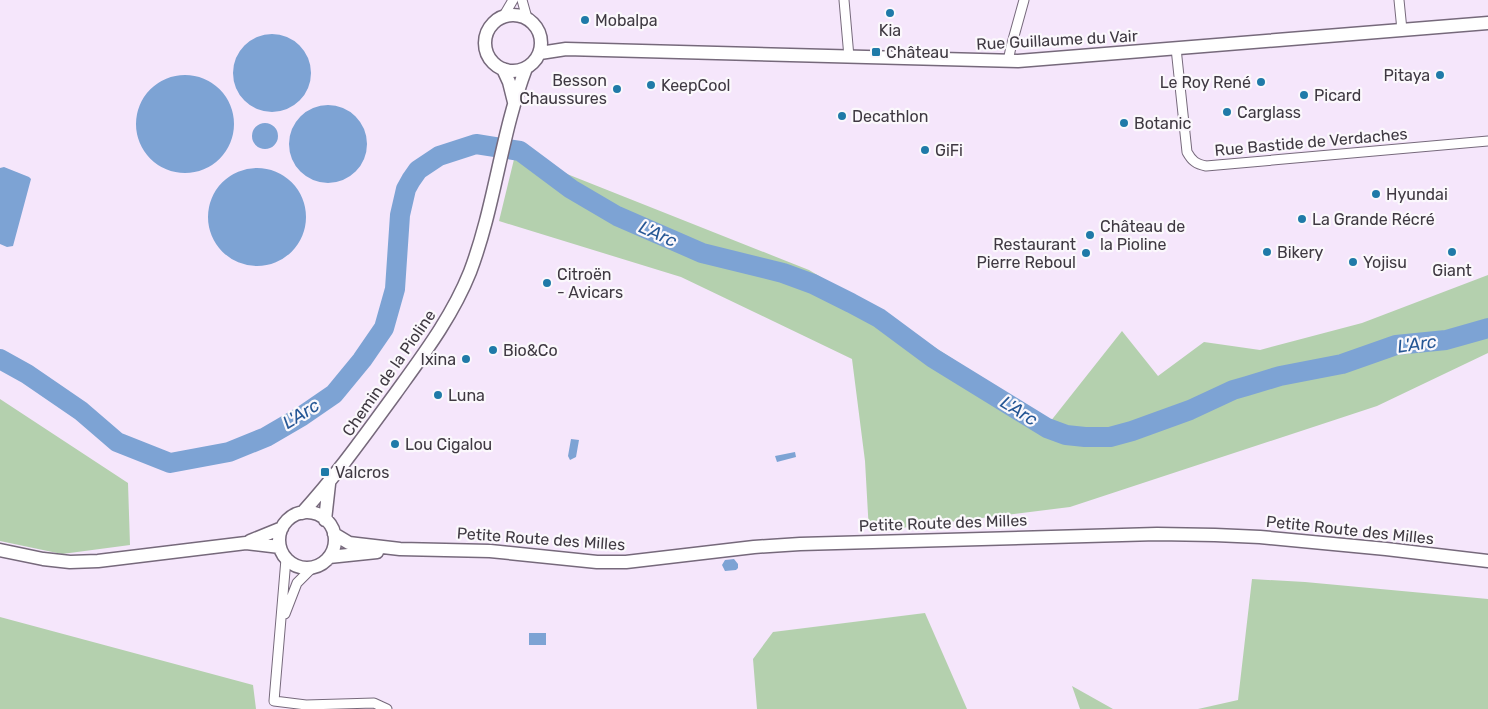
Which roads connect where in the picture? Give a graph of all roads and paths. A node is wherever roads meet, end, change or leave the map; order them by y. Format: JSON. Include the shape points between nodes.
{"nodes":[{"id":1,"x":512,"y":0,"type":"edge"},
{"id":2,"x":522,"y":0,"type":"edge"},
{"id":3,"x":844,"y":0,"type":"edge"},
{"id":4,"x":1024,"y":0,"type":"edge"},
{"id":5,"x":1399,"y":0,"type":"edge"},
{"id":6,"x":503,"y":17,"type":"junction"},
{"id":7,"x":527,"y":18,"type":"junction"},
{"id":8,"x":1488,"y":23,"type":"edge"},
{"id":9,"x":1402,"y":30,"type":"junction"},
{"id":10,"x":540,"y":34,"type":"junction"},
{"id":11,"x":566,"y":48,"type":"junction"},
{"id":12,"x":1176,"y":48,"type":"junction"},
{"id":13,"x":540,"y":54,"type":"junction"},
{"id":14,"x":850,"y":57,"type":"junction"},
{"id":15,"x":1008,"y":61,"type":"junction"},
{"id":16,"x":526,"y":68,"type":"junction"},
{"id":17,"x":503,"y":69,"type":"junction"},
{"id":18,"x":513,"y":105,"type":"junction"},
{"id":19,"x":1488,"y":141,"type":"edge"},
{"id":20,"x":329,"y":484,"type":"junction"},
{"id":21,"x":302,"y":513,"type":"junction"},
{"id":22,"x":325,"y":520,"type":"junction"},
{"id":23,"x":282,"y":528,"type":"junction"},
{"id":24,"x":334,"y":534,"type":"junction"},
{"id":25,"x":246,"y":543,"type":"junction"},
{"id":26,"x":280,"y":547,"type":"junction"},
{"id":27,"x":400,"y":549,"type":"junction"},
{"id":28,"x":0,"y":550,"type":"edge"},
{"id":29,"x":329,"y":557,"type":"junction"},
{"id":30,"x":286,"y":559,"type":"junction"},
{"id":31,"x":1488,"y":561,"type":"edge"},
{"id":32,"x":312,"y":568,"type":"junction"},
{"id":33,"x":281,"y":626,"type":"junction"},
{"id":34,"x":387,"y":709,"type":"edge"}],
"edges":[{"from":1,"to":6,"type":"street"},
{"from":2,"to":7,"type":"street"},
{"from":3,"to":14,"type":"street"},
{"from":4,"to":15,"type":"street"},
{"from":5,"to":9,"type":"street"},
{"from":6,"to":7,"type":"main road","via":[[519,15]]},
{"from":6,"to":17,"type":"main road","via":[[489,28],[485,46],[490,59]]},
{"from":7,"to":10,"type":"main road"},
{"from":8,"to":9,"type":"main road","name":"Rue Guillaume du Vair"},
{"from":9,"to":12,"type":"main road","name":"Rue Guillaume du Vair"},
{"from":10,"to":11,"type":"main road","name":"Rue Guillaume du Vair"},
{"from":10,"to":13,"type":"main road"},
{"from":11,"to":13,"type":"main road","name":"Rue Guillaume du Vair"},
{"from":11,"to":14,"type":"main road","name":"Rue Guillaume du Vair"},
{"from":12,"to":15,"type":"main road","name":"Rue Guillaume du Vair"},
{"from":12,"to":19,"type":"street","name":"Rue Bastide de Verdaches","via":[[1187,152],[1198,164],[1206,166]]},
{"from":13,"to":16,"type":"main road"},
{"from":14,"to":15,"type":"main road","name":"Rue Guillaume du Vair"},
{"from":16,"to":17,"type":"main road"},
{"from":16,"to":18,"type":"main road","name":"Chemin de la Pioline"},
{"from":17,"to":18,"type":"main road","name":"Chemin de la Pioline"},
{"from":18,"to":20,"type":"main road","name":"Chemin de la Pioline","via":[[494,190],[470,271],[450,315]]},
{"from":20,"to":21,"type":"main road","name":"Chemin de la Pioline"},
{"from":20,"to":22,"type":"main road","name":"Chemin de la Pioline"},
{"from":21,"to":22,"type":"main road","via":[[318,515]]},
{"from":21,"to":23,"type":"main road"},
{"from":22,"to":24,"type":"main road"},
{"from":23,"to":25,"type":"main road"},
{"from":23,"to":26,"type":"main road"},
{"from":24,"to":27,"type":"main road","name":"Petite Route des Milles","via":[[349,543]]},
{"from":24,"to":29,"type":"main road","via":[[334,546]]},
{"from":25,"to":26,"type":"main road"},
{"from":25,"to":28,"type":"main road","via":[[70,562]]},
{"from":26,"to":30,"type":"main road"},
{"from":27,"to":29,"type":"main road","name":"Petite Route des Milles"},
{"from":27,"to":31,"type":"main road","name":"Petite Route des Milles","via":[[490,551],[626,562],[800,544],[1157,534],[1260,537]]},
{"from":29,"to":32,"type":"main road"},
{"from":30,"to":32,"type":"main road","via":[[302,568]]},
{"from":30,"to":33,"type":"street"},
{"from":32,"to":33,"type":"street","via":[[297,583]]},
{"from":33,"to":34,"type":"street","via":[[274,701],[306,705],[374,704]]}]}
